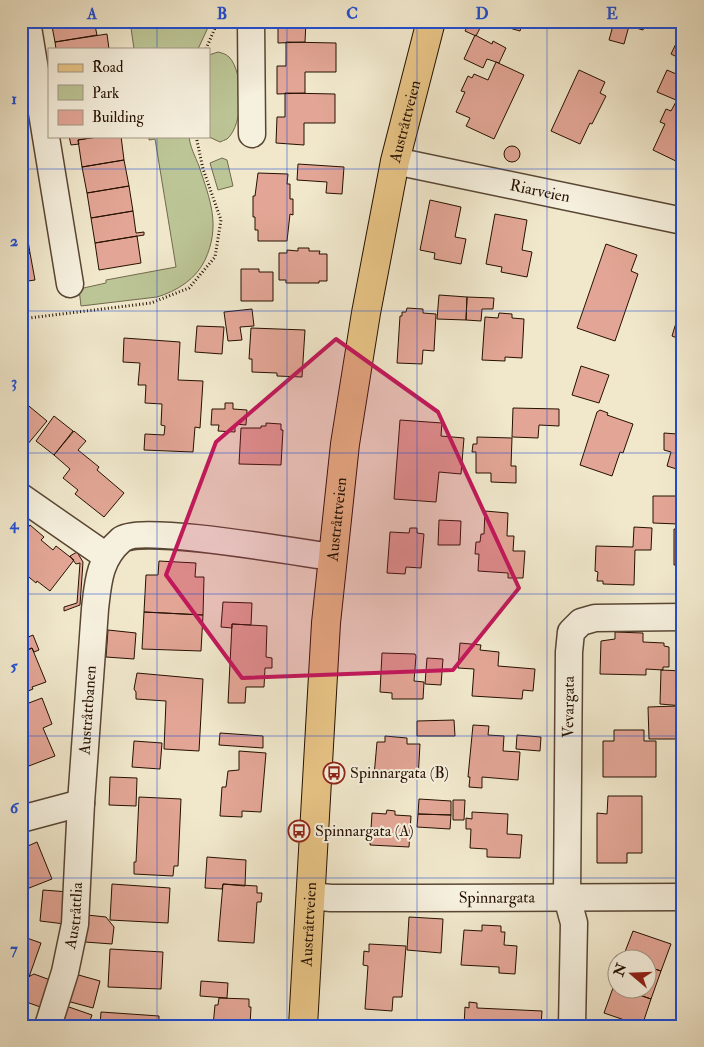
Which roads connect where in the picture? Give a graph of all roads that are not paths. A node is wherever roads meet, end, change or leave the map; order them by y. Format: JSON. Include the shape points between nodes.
{"nodes":[{"id":1,"x":28,"y":21,"type":"edge"},
{"id":2,"x":251,"y":21,"type":"edge"},
{"id":3,"x":431,"y":21,"type":"edge"},
{"id":4,"x":252,"y":134,"type":"dead end"},
{"id":5,"x":395,"y":161,"type":"junction"},
{"id":6,"x":683,"y":221,"type":"edge"},
{"id":7,"x":70,"y":284,"type":"dead end"},
{"id":8,"x":21,"y":497,"type":"edge"},
{"id":9,"x":106,"y":556,"type":"junction"},
{"id":10,"x":332,"y":557,"type":"junction"},
{"id":11,"x":683,"y":617,"type":"edge"},
{"id":12,"x":80,"y":802,"type":"junction"},
{"id":13,"x":21,"y":819,"type":"edge"},
{"id":14,"x":310,"y":896,"type":"junction"},
{"id":15,"x":566,"y":897,"type":"junction"},
{"id":16,"x":683,"y":897,"type":"edge"},
{"id":17,"x":48,"y":1026,"type":"edge"},
{"id":18,"x":303,"y":1026,"type":"edge"},
{"id":19,"x":572,"y":1026,"type":"edge"}],
"edges":[{"from":1,"to":7,"type":"street"},
{"from":2,"to":4,"type":"street"},
{"from":3,"to":5,"type":"main road","name":"Austråttveien"},
{"from":5,"to":6,"type":"street","name":"Riarveien"},
{"from":5,"to":10,"type":"main road","name":"Austråttveien","via":[[345,444]]},
{"from":8,"to":9,"type":"street"},
{"from":9,"to":10,"type":"street","name":"Austråttbanen","via":[[122,538],[150,535],[202,538]]},
{"from":9,"to":12,"type":"street","name":"Austråttbanen","via":[[98,582],[95,609]]},
{"from":10,"to":14,"type":"main road","name":"Austråttveien"},
{"from":11,"to":15,"type":"street","name":"Vevargata","via":[[595,618],[580,622],[571,632]]},
{"from":12,"to":13,"type":"street"},
{"from":12,"to":17,"type":"street","name":"Austråttlia","via":[[75,924],[65,972]]},
{"from":14,"to":15,"type":"street","name":"Spinnargata"},
{"from":14,"to":18,"type":"main road","name":"Austråttveien"},
{"from":15,"to":16,"type":"street","name":"Spinnargata"},
{"from":15,"to":19,"type":"street","name":"Vevargata","via":[[574,922]]}]}
